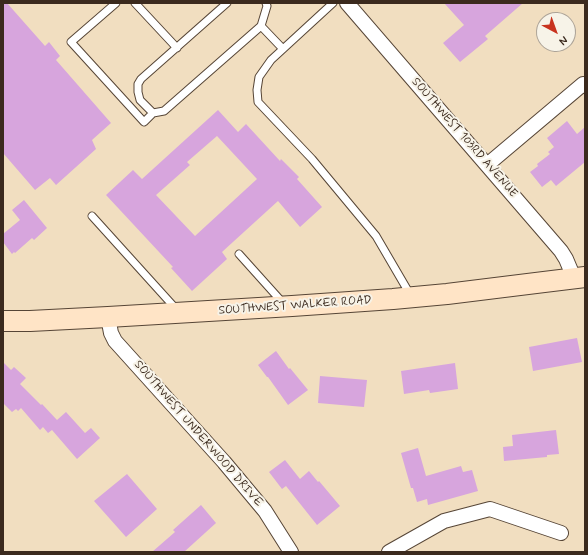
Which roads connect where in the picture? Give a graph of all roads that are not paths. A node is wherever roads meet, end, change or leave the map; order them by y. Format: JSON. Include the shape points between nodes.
{"nodes":[{"id":1,"x":116,"y":3,"type":"edge"},
{"id":2,"x":135,"y":3,"type":"edge"},
{"id":3,"x":227,"y":3,"type":"edge"},
{"id":4,"x":266,"y":3,"type":"edge"},
{"id":5,"x":333,"y":3,"type":"edge"},
{"id":6,"x":347,"y":3,"type":"edge"},
{"id":7,"x":261,"y":26,"type":"junction"},
{"id":8,"x":177,"y":48,"type":"junction"},
{"id":9,"x":283,"y":49,"type":"junction"},
{"id":10,"x":585,"y":86,"type":"edge"},
{"id":11,"x":153,"y":113,"type":"junction"},
{"id":12,"x":487,"y":165,"type":"junction"},
{"id":13,"x":92,"y":216,"type":"dead end"},
{"id":14,"x":239,"y":254,"type":"dead end"},
{"id":15,"x":580,"y":277,"type":"edge"},
{"id":16,"x":412,"y":297,"type":"junction"},
{"id":17,"x":286,"y":307,"type":"junction"},
{"id":18,"x":180,"y":313,"type":"junction"},
{"id":19,"x":108,"y":317,"type":"junction"},
{"id":20,"x":3,"y":322,"type":"edge"},
{"id":21,"x":561,"y":533,"type":"dead end"},
{"id":22,"x":291,"y":552,"type":"edge"},
{"id":23,"x":389,"y":552,"type":"edge"}],
"edges":[{"from":1,"to":11,"type":"lane","via":[[71,42],[144,122]]},
{"from":2,"to":8,"type":"lane"},
{"from":3,"to":8,"type":"lane"},
{"from":4,"to":7,"type":"lane"},
{"from":5,"to":9,"type":"lane"},
{"from":6,"to":12,"type":"street","name":"SOUTHWEST 103RD AVENUE"},
{"from":7,"to":9,"type":"lane"},
{"from":7,"to":11,"type":"lane","via":[[164,111]]},
{"from":8,"to":11,"type":"lane","via":[[138,84],[140,100]]},
{"from":9,"to":16,"type":"lane","via":[[271,60],[260,77],[258,102],[312,159],[376,236]]},
{"from":10,"to":12,"type":"street","via":[[583,84]]},
{"from":12,"to":15,"type":"street","name":"SOUTHWEST 103RD AVENUE","via":[[562,252]]},
{"from":13,"to":18,"type":"lane"},
{"from":14,"to":17,"type":"lane"},
{"from":15,"to":16,"type":"main road","name":"SOUTHWEST WALKER ROAD"},
{"from":16,"to":17,"type":"main road","name":"SOUTHWEST WALKER ROAD"},
{"from":17,"to":18,"type":"main road","name":"SOUTHWEST WALKER ROAD"},
{"from":18,"to":19,"type":"main road","name":"SOUTHWEST WALKER ROAD"},
{"from":19,"to":20,"type":"main road","name":"SOUTHWEST WALKER ROAD"},
{"from":19,"to":22,"type":"street","name":"SOUTHWEST UNDERWOOD DRIVE","via":[[114,340],[265,511]]},
{"from":21,"to":23,"type":"street","via":[[490,509],[444,521]]}]}
